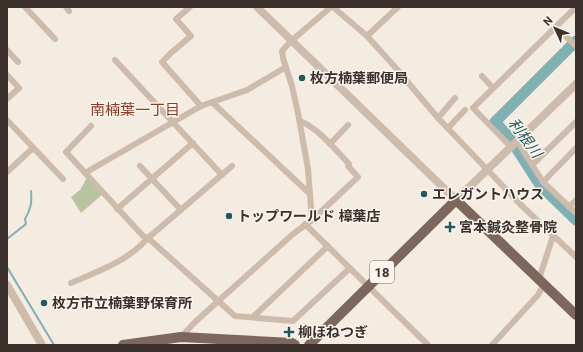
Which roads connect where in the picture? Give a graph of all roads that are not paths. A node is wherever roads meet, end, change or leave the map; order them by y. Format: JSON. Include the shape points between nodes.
{"nodes":[{"id":1,"x":25,"y":7,"type":"edge"},
{"id":2,"x":190,"y":7,"type":"edge"},
{"id":3,"x":257,"y":7,"type":"edge"},
{"id":4,"x":332,"y":7,"type":"edge"},
{"id":5,"x":398,"y":7,"type":"edge"},
{"id":6,"x":576,"y":7,"type":"edge"},
{"id":7,"x":556,"y":27,"type":"junction"},
{"id":8,"x":367,"y":36,"type":"junction"},
{"id":9,"x":55,"y":38,"type":"dead end"},
{"id":10,"x":291,"y":40,"type":"junction"},
{"id":11,"x":576,"y":46,"type":"edge"},
{"id":12,"x":7,"y":50,"type":"edge"},
{"id":13,"x":115,"y":60,"type":"dead end"},
{"id":14,"x":18,"y":62,"type":"dead end"},
{"id":15,"x":286,"y":67,"type":"junction"},
{"id":16,"x":7,"y":75,"type":"edge"},
{"id":17,"x":482,"y":76,"type":"dead end"},
{"id":18,"x":576,"y":84,"type":"edge"},
{"id":19,"x":493,"y":88,"type":"junction"},
{"id":20,"x":456,"y":98,"type":"dead end"},
{"id":21,"x":7,"y":99,"type":"edge"},
{"id":22,"x":213,"y":103,"type":"junction"},
{"id":23,"x":201,"y":106,"type":"junction"},
{"id":24,"x":465,"y":110,"type":"dead end"},
{"id":25,"x":438,"y":118,"type":"junction"},
{"id":26,"x":7,"y":120,"type":"edge"},
{"id":27,"x":300,"y":121,"type":"junction"},
{"id":28,"x":174,"y":122,"type":"junction"},
{"id":29,"x":576,"y":122,"type":"edge"},
{"id":30,"x":348,"y":125,"type":"dead end"},
{"id":31,"x":91,"y":126,"type":"dead end"},
{"id":32,"x":448,"y":128,"type":"junction"},
{"id":33,"x":193,"y":143,"type":"junction"},
{"id":34,"x":330,"y":144,"type":"junction"},
{"id":35,"x":514,"y":144,"type":"junction"},
{"id":36,"x":33,"y":148,"type":"junction"},
{"id":37,"x":576,"y":148,"type":"edge"},
{"id":38,"x":532,"y":165,"type":"junction"},
{"id":39,"x":140,"y":166,"type":"dead end"},
{"id":40,"x":232,"y":166,"type":"dead end"},
{"id":41,"x":488,"y":169,"type":"junction"},
{"id":42,"x":7,"y":172,"type":"edge"},
{"id":43,"x":85,"y":174,"type":"junction"},
{"id":44,"x":222,"y":175,"type":"junction"},
{"id":45,"x":152,"y":178,"type":"junction"},
{"id":46,"x":63,"y":180,"type":"dead end"},
{"id":47,"x":544,"y":182,"type":"junction"},
{"id":48,"x":310,"y":194,"type":"junction"},
{"id":49,"x":456,"y":200,"type":"junction"},
{"id":50,"x":576,"y":200,"type":"edge"},
{"id":51,"x":569,"y":207,"type":"junction"},
{"id":52,"x":117,"y":209,"type":"junction"},
{"id":53,"x":181,"y":210,"type":"junction"},
{"id":54,"x":576,"y":213,"type":"edge"},
{"id":55,"x":312,"y":220,"type":"junction"},
{"id":56,"x":306,"y":224,"type":"junction"},
{"id":57,"x":553,"y":236,"type":"junction"},
{"id":58,"x":148,"y":238,"type":"junction"},
{"id":59,"x":328,"y":246,"type":"junction"},
{"id":60,"x":574,"y":253,"type":"edge"},
{"id":61,"x":350,"y":268,"type":"junction"},
{"id":62,"x":541,"y":281,"type":"junction"},
{"id":63,"x":71,"y":283,"type":"dead end"},
{"id":64,"x":7,"y":286,"type":"edge"},
{"id":65,"x":368,"y":286,"type":"junction"},
{"id":66,"x":219,"y":302,"type":"junction"},
{"id":67,"x":576,"y":315,"type":"edge"},
{"id":68,"x":253,"y":317,"type":"junction"},
{"id":69,"x":181,"y":337,"type":"junction"},
{"id":70,"x":42,"y":345,"type":"edge"},
{"id":71,"x":123,"y":345,"type":"edge"},
{"id":72,"x":295,"y":345,"type":"edge"},
{"id":73,"x":308,"y":345,"type":"edge"},
{"id":74,"x":428,"y":345,"type":"edge"},
{"id":75,"x":492,"y":345,"type":"edge"}],
"edges":[{"from":1,"to":9,"type":"street"},
{"from":2,"to":23,"type":"street","via":[[176,19],[192,36],[162,62]]},
{"from":3,"to":10,"type":"street"},
{"from":4,"to":8,"type":"street"},
{"from":4,"to":10,"type":"street"},
{"from":5,"to":8,"type":"street"},
{"from":6,"to":7,"type":"street"},
{"from":7,"to":11,"type":"street"},
{"from":7,"to":19,"type":"street"},
{"from":8,"to":25,"type":"street"},
{"from":10,"to":15,"type":"street","via":[[282,51]]},
{"from":10,"to":49,"type":"street"},
{"from":12,"to":14,"type":"street"},
{"from":13,"to":28,"type":"street"},
{"from":15,"to":22,"type":"street","via":[[247,90]]},
{"from":15,"to":27,"type":"street"},
{"from":16,"to":21,"type":"street","via":[[19,88]]},
{"from":17,"to":19,"type":"street"},
{"from":18,"to":35,"type":"street"},
{"from":19,"to":35,"type":"street","via":[[473,108]]},
{"from":20,"to":25,"type":"street"},
{"from":22,"to":23,"type":"street"},
{"from":22,"to":48,"type":"street"},
{"from":23,"to":28,"type":"street"},
{"from":24,"to":32,"type":"street"},
{"from":25,"to":32,"type":"street"},
{"from":26,"to":36,"type":"street"},
{"from":27,"to":34,"type":"street","via":[[308,124]]},
{"from":27,"to":48,"type":"street"},
{"from":28,"to":33,"type":"street"},
{"from":28,"to":43,"type":"street"},
{"from":29,"to":38,"type":"street"},
{"from":30,"to":34,"type":"street"},
{"from":31,"to":43,"type":"street","via":[[66,152]]},
{"from":32,"to":41,"type":"street"},
{"from":33,"to":44,"type":"street"},
{"from":33,"to":45,"type":"street"},
{"from":34,"to":55,"type":"street","via":[[358,177]]},
{"from":35,"to":38,"type":"street"},
{"from":35,"to":41,"type":"street"},
{"from":36,"to":42,"type":"street"},
{"from":36,"to":46,"type":"street"},
{"from":37,"to":47,"type":"street"},
{"from":38,"to":47,"type":"street"},
{"from":39,"to":45,"type":"street"},
{"from":40,"to":44,"type":"street"},
{"from":41,"to":49,"type":"street"},
{"from":41,"to":57,"type":"street"},
{"from":43,"to":52,"type":"street"},
{"from":44,"to":53,"type":"street"},
{"from":45,"to":52,"type":"street"},
{"from":45,"to":53,"type":"street"},
{"from":47,"to":51,"type":"street"},
{"from":48,"to":55,"type":"street"},
{"from":49,"to":62,"type":"main road"},
{"from":49,"to":65,"type":"main road","number":"18"},
{"from":50,"to":51,"type":"street"},
{"from":51,"to":54,"type":"street"},
{"from":52,"to":58,"type":"street"},
{"from":53,"to":58,"type":"street"},
{"from":55,"to":56,"type":"street"},
{"from":56,"to":59,"type":"street"},
{"from":56,"to":66,"type":"street"},
{"from":57,"to":60,"type":"street"},
{"from":57,"to":62,"type":"street"},
{"from":58,"to":63,"type":"street","via":[[123,259]]},
{"from":58,"to":66,"type":"street"},
{"from":59,"to":61,"type":"street"},
{"from":59,"to":68,"type":"street"},
{"from":61,"to":65,"type":"street"},
{"from":61,"to":68,"type":"street","via":[[293,321]]},
{"from":62,"to":67,"type":"main road"},
{"from":62,"to":75,"type":"street","via":[[538,295]]},
{"from":64,"to":70,"type":"street"},
{"from":65,"to":73,"type":"main road","number":"18"},
{"from":65,"to":74,"type":"street"},
{"from":66,"to":68,"type":"street","via":[[234,316]]},
{"from":66,"to":69,"type":"street"},
{"from":69,"to":71,"type":"main road"},
{"from":69,"to":72,"type":"main road"}]}
